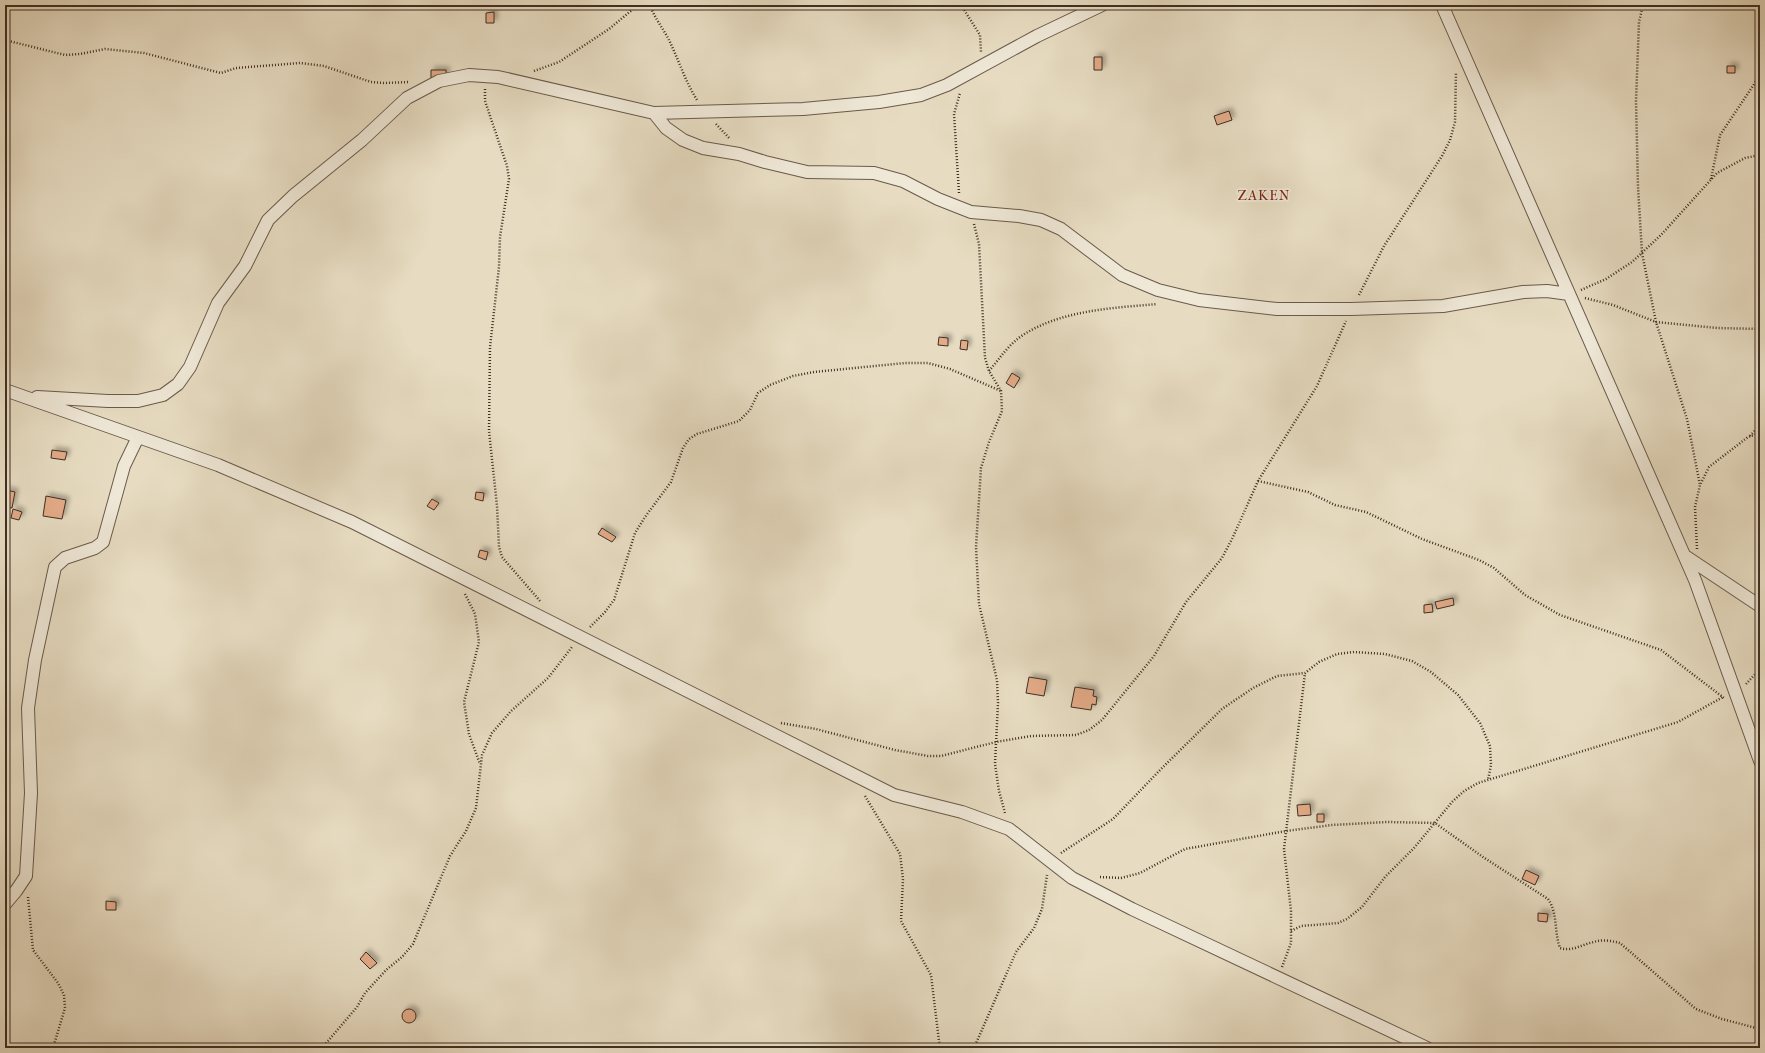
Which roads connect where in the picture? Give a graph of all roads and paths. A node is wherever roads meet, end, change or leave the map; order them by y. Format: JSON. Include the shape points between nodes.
{"nodes":[{"id":1,"x":638,"y":5,"type":"edge"},
{"id":2,"x":650,"y":5,"type":"edge"},
{"id":3,"x":961,"y":5,"type":"edge"},
{"id":4,"x":1102,"y":5,"type":"edge"},
{"id":5,"x":1442,"y":5,"type":"edge"},
{"id":6,"x":1643,"y":5,"type":"edge"},
{"id":7,"x":5,"y":40,"type":"edge"},
{"id":8,"x":1456,"y":69,"type":"dead end"},
{"id":9,"x":975,"y":70,"type":"junction"},
{"id":10,"x":531,"y":72,"type":"dead end"},
{"id":11,"x":1760,"y":73,"type":"edge"},
{"id":12,"x":485,"y":76,"type":"junction"},
{"id":13,"x":415,"y":82,"type":"dead end"},
{"id":14,"x":962,"y":89,"type":"dead end"},
{"id":15,"x":704,"y":111,"type":"junction"},
{"id":16,"x":654,"y":113,"type":"junction"},
{"id":17,"x":731,"y":140,"type":"dead end"},
{"id":18,"x":1760,"y":155,"type":"edge"},
{"id":19,"x":1711,"y":179,"type":"junction"},
{"id":20,"x":959,"y":194,"type":"dead end"},
{"id":21,"x":971,"y":212,"type":"junction"},
{"id":22,"x":1642,"y":253,"type":"junction"},
{"id":23,"x":1569,"y":294,"type":"junction"},
{"id":24,"x":1161,"y":304,"type":"dead end"},
{"id":25,"x":1351,"y":309,"type":"junction"},
{"id":26,"x":1656,"y":322,"type":"junction"},
{"id":27,"x":1760,"y":329,"type":"edge"},
{"id":28,"x":989,"y":371,"type":"junction"},
{"id":29,"x":5,"y":390,"type":"edge"},
{"id":30,"x":1001,"y":391,"type":"junction"},
{"id":31,"x":22,"y":396,"type":"junction"},
{"id":32,"x":1760,"y":425,"type":"edge"},
{"id":33,"x":1760,"y":432,"type":"edge"},
{"id":34,"x":138,"y":437,"type":"junction"},
{"id":35,"x":1748,"y":437,"type":"junction"},
{"id":36,"x":1258,"y":481,"type":"junction"},
{"id":37,"x":1700,"y":485,"type":"junction"},
{"id":38,"x":1684,"y":555,"type":"junction"},
{"id":39,"x":1698,"y":564,"type":"junction"},
{"id":40,"x":460,"y":588,"type":"dead end"},
{"id":41,"x":543,"y":605,"type":"dead end"},
{"id":42,"x":1760,"y":606,"type":"edge"},
{"id":43,"x":581,"y":637,"type":"junction"},
{"id":44,"x":1760,"y":669,"type":"edge"},
{"id":45,"x":1305,"y":673,"type":"junction"},
{"id":46,"x":1730,"y":678,"type":"junction"},
{"id":47,"x":1736,"y":694,"type":"junction"},
{"id":48,"x":1722,"y":697,"type":"junction"},
{"id":49,"x":1742,"y":711,"type":"junction"},
{"id":50,"x":779,"y":722,"type":"dead end"},
{"id":51,"x":996,"y":742,"type":"junction"},
{"id":52,"x":1760,"y":761,"type":"edge"},
{"id":53,"x":481,"y":765,"type":"junction"},
{"id":54,"x":1488,"y":780,"type":"junction"},
{"id":55,"x":864,"y":794,"type":"dead end"},
{"id":56,"x":1435,"y":823,"type":"junction"},
{"id":57,"x":1009,"y":829,"type":"junction"},
{"id":58,"x":1286,"y":831,"type":"junction"},
{"id":59,"x":1049,"y":861,"type":"junction"},
{"id":60,"x":26,"y":876,"type":"junction"},
{"id":61,"x":1095,"y":877,"type":"dead end"},
{"id":62,"x":5,"y":904,"type":"edge"},
{"id":63,"x":1291,"y":931,"type":"junction"},
{"id":64,"x":1278,"y":978,"type":"junction"},
{"id":65,"x":1760,"y":1029,"type":"edge"},
{"id":66,"x":53,"y":1048,"type":"edge"},
{"id":67,"x":322,"y":1048,"type":"edge"},
{"id":68,"x":941,"y":1048,"type":"edge"},
{"id":69,"x":974,"y":1048,"type":"edge"},
{"id":70,"x":1427,"y":1048,"type":"edge"}],
"edges":[{"from":1,"to":10,"type":"path","via":[[609,29],[559,62]]},
{"from":2,"to":15,"type":"path","via":[[682,66],[691,90]]},
{"from":3,"to":9,"type":"path","via":[[980,35],[981,56]]},
{"from":4,"to":9,"type":"street","via":[[1037,36]]},
{"from":5,"to":23,"type":"street"},
{"from":6,"to":22,"type":"path","via":[[1638,22],[1636,101]]},
{"from":7,"to":13,"type":"path","via":[[65,55],[105,49],[144,53],[221,73],[236,68],[300,63],[324,66],[371,82]]},
{"from":8,"to":25,"type":"path","via":[[1454,122],[1450,140],[1384,246]]},
{"from":9,"to":15,"type":"street","via":[[921,95],[879,102],[803,109]]},
{"from":11,"to":19,"type":"path","via":[[1720,135]]},
{"from":12,"to":16,"type":"street"},
{"from":12,"to":31,"type":"street","via":[[469,75],[439,81],[407,98],[268,220],[245,266],[218,303],[190,367],[178,384],[163,395],[116,401]]},
{"from":12,"to":41,"type":"path","via":[[485,101],[509,179],[500,237],[490,347],[489,431],[499,547],[502,558]]},
{"from":14,"to":20,"type":"path","via":[[954,114]]},
{"from":15,"to":16,"type":"street"},
{"from":15,"to":17,"type":"path"},
{"from":16,"to":21,"type":"street","via":[[666,128],[683,140],[704,148],[739,154],[807,172],[874,174],[902,181]]},
{"from":18,"to":19,"type":"path","via":[[1745,158]]},
{"from":19,"to":22,"type":"path"},
{"from":21,"to":25,"type":"street","via":[[1041,220],[1061,229],[1122,275],[1158,290],[1199,300],[1277,309]]},
{"from":21,"to":28,"type":"path","via":[[979,244],[985,358]]},
{"from":22,"to":23,"type":"path","via":[[1606,280]]},
{"from":22,"to":26,"type":"path"},
{"from":23,"to":25,"type":"street","via":[[1547,291],[1523,292],[1443,306]]},
{"from":23,"to":26,"type":"path","via":[[1613,305]]},
{"from":23,"to":38,"type":"street"},
{"from":24,"to":28,"type":"path","via":[[1106,309],[1062,318],[1040,326],[1008,348]]},
{"from":25,"to":36,"type":"path","via":[[1317,386]]},
{"from":26,"to":27,"type":"path"},
{"from":26,"to":37,"type":"path","via":[[1687,419]]},
{"from":28,"to":30,"type":"path"},
{"from":29,"to":31,"type":"street"},
{"from":30,"to":43,"type":"path","via":[[950,369],[928,363],[814,372],[793,376],[770,385],[758,393],[750,410],[739,421],[688,439],[671,482],[635,533],[614,600]]},
{"from":30,"to":51,"type":"path","via":[[1002,411],[981,468],[976,547],[979,604],[997,680]]},
{"from":31,"to":34,"type":"street"},
{"from":32,"to":35,"type":"path"},
{"from":33,"to":35,"type":"path"},
{"from":34,"to":43,"type":"street","via":[[218,465],[352,522]]},
{"from":34,"to":60,"type":"street","via":[[124,466],[103,542],[95,548],[65,558],[55,567],[35,660],[28,708],[31,793]]},
{"from":35,"to":37,"type":"path","via":[[1709,467]]},
{"from":36,"to":48,"type":"path","via":[[1308,492],[1335,505],[1366,512],[1422,539],[1479,560],[1494,568],[1525,595],[1560,615],[1661,650]]},
{"from":36,"to":51,"type":"path","via":[[1222,558],[1186,602],[1154,656],[1102,720],[1089,730],[1076,735],[1031,736]]},
{"from":37,"to":39,"type":"path","via":[[1695,507]]},
{"from":38,"to":39,"type":"street"},
{"from":38,"to":46,"type":"street"},
{"from":39,"to":42,"type":"street"},
{"from":40,"to":53,"type":"path","via":[[475,614],[478,628],[478,642],[464,702],[469,734]]},
{"from":43,"to":53,"type":"path","via":[[548,678],[511,711],[492,734],[482,755]]},
{"from":43,"to":57,"type":"street","via":[[894,795],[962,812]]},
{"from":44,"to":47,"type":"path"},
{"from":45,"to":54,"type":"path","via":[[1319,662],[1354,652],[1385,654],[1412,661],[1431,672],[1458,695],[1480,723],[1490,746]]},
{"from":45,"to":58,"type":"path"},
{"from":45,"to":59,"type":"path","via":[[1277,676],[1253,688],[1222,709],[1113,819]]},
{"from":46,"to":47,"type":"street"},
{"from":46,"to":48,"type":"path","via":[[1727,693]]},
{"from":47,"to":49,"type":"street"},
{"from":48,"to":49,"type":"path"},
{"from":48,"to":54,"type":"path","via":[[1678,722]]},
{"from":49,"to":52,"type":"street"},
{"from":50,"to":51,"type":"path","via":[[928,756],[941,756]]},
{"from":51,"to":57,"type":"path","via":[[995,764]]},
{"from":53,"to":67,"type":"path","via":[[476,808],[466,831],[450,856],[413,944],[365,993],[358,1007]]},
{"from":54,"to":56,"type":"path","via":[[1464,791]]},
{"from":55,"to":68,"type":"path","via":[[900,854],[903,879],[901,921],[931,975]]},
{"from":56,"to":58,"type":"path","via":[[1379,822]]},
{"from":56,"to":63,"type":"path","via":[[1385,877],[1362,907],[1347,919],[1338,923],[1301,926]]},
{"from":56,"to":65,"type":"path","via":[[1548,899],[1553,906],[1556,939],[1560,948],[1567,950],[1596,941],[1620,944],[1696,1009]]},
{"from":57,"to":59,"type":"street"},
{"from":58,"to":61,"type":"path","via":[[1185,849],[1140,873],[1121,878]]},
{"from":58,"to":63,"type":"path","via":[[1284,849]]},
{"from":59,"to":64,"type":"street","via":[[1072,878],[1132,909]]},
{"from":59,"to":69,"type":"path","via":[[1042,909],[1034,928],[1016,952]]},
{"from":60,"to":62,"type":"street"},
{"from":60,"to":66,"type":"path","via":[[32,950],[58,983],[64,995],[65,1008]]},
{"from":63,"to":64,"type":"path","via":[[1291,943]]},
{"from":64,"to":70,"type":"street"}]}
